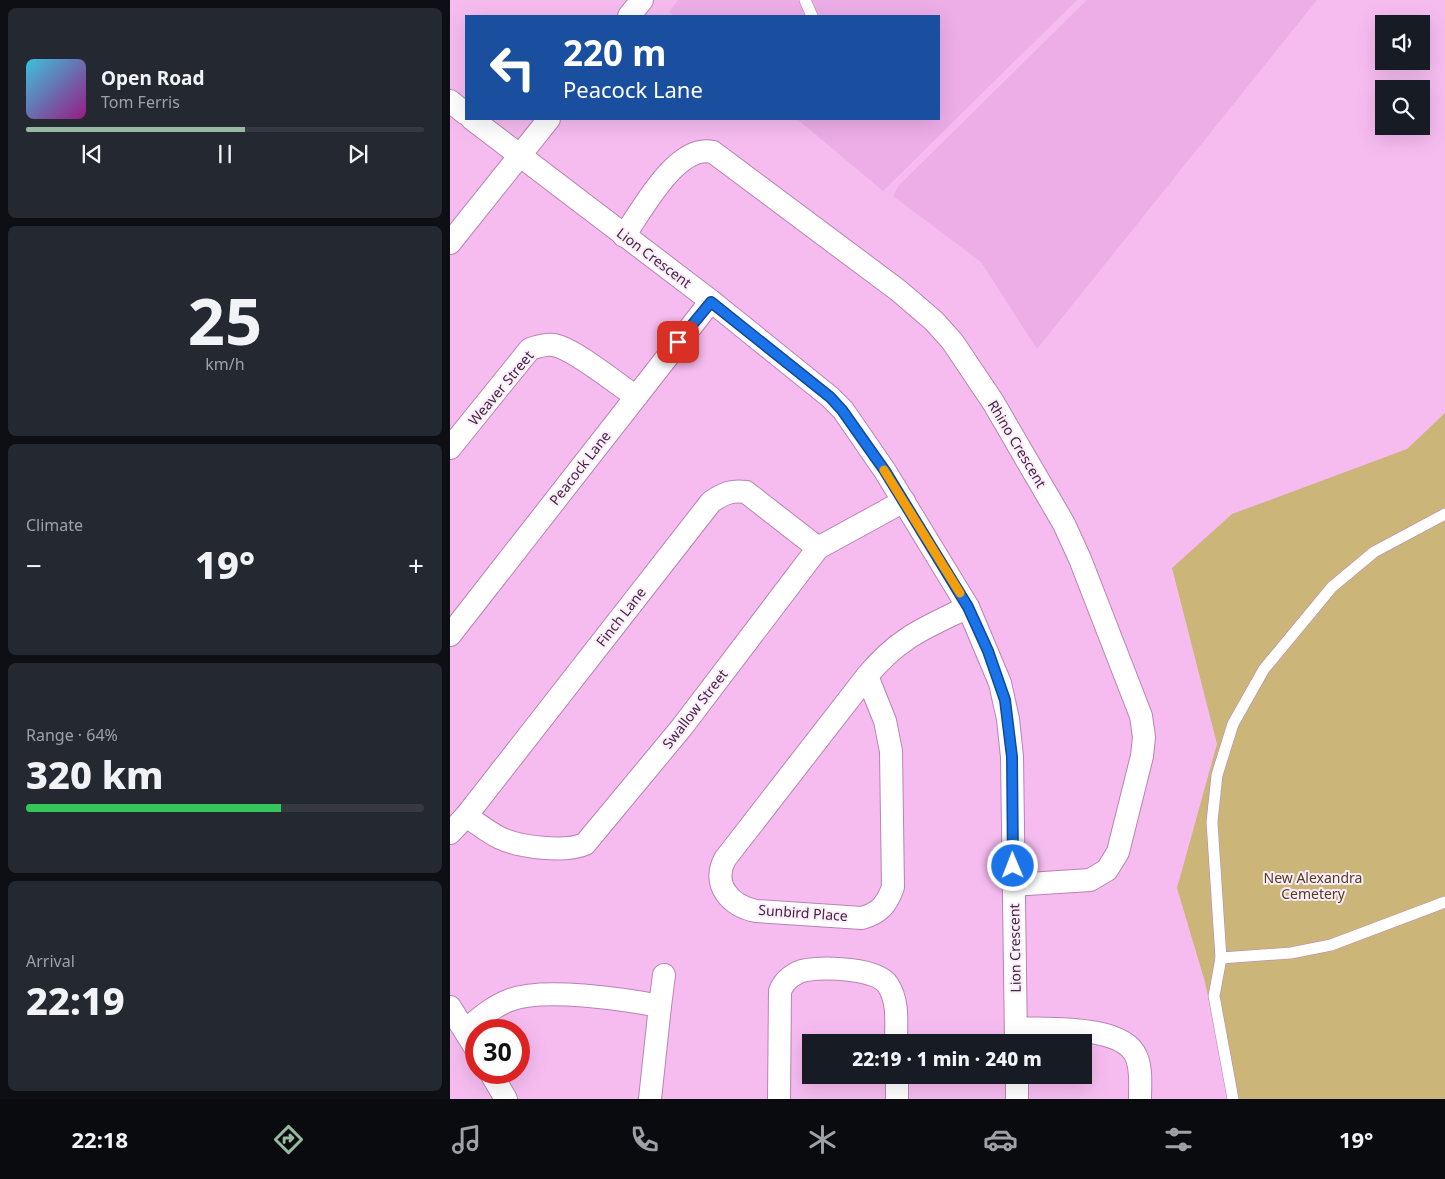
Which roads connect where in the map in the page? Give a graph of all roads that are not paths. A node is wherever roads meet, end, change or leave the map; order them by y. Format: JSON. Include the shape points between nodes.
{"nodes":[{"id":1,"x":642,"y":0,"type":"edge"},
{"id":2,"x":804,"y":0,"type":"edge"},
{"id":3,"x":630,"y":15,"type":"edge"},
{"id":4,"x":812,"y":15,"type":"edge"},
{"id":5,"x":450,"y":101,"type":"edge"},
{"id":6,"x":465,"y":113,"type":"edge"},
{"id":7,"x":473,"y":120,"type":"edge"},
{"id":8,"x":548,"y":120,"type":"edge"},
{"id":9,"x":519,"y":156,"type":"junction"},
{"id":10,"x":624,"y":236,"type":"junction"},
{"id":11,"x":450,"y":243,"type":"edge"},
{"id":12,"x":711,"y":302,"type":"junction"},
{"id":13,"x":635,"y":396,"type":"junction"},
{"id":14,"x":450,"y":448,"type":"edge"},
{"id":15,"x":904,"y":502,"type":"junction"},
{"id":16,"x":1445,"y":514,"type":"edge"},
{"id":17,"x":818,"y":548,"type":"junction"},
{"id":18,"x":968,"y":607,"type":"junction"},
{"id":19,"x":450,"y":635,"type":"edge"},
{"id":20,"x":867,"y":676,"type":"junction"},
{"id":21,"x":466,"y":816,"type":"junction"},
{"id":22,"x":450,"y":833,"type":"edge"},
{"id":23,"x":1014,"y":885,"type":"junction"},
{"id":24,"x":1445,"y":902,"type":"edge"},
{"id":25,"x":1221,"y":958,"type":"junction"},
{"id":26,"x":664,"y":976,"type":"dead end"},
{"id":27,"x":660,"y":1006,"type":"junction"},
{"id":28,"x":450,"y":1007,"type":"edge"},
{"id":29,"x":480,"y":1019,"type":"edge"},
{"id":30,"x":465,"y":1030,"type":"edge"},
{"id":31,"x":896,"y":1034,"type":"edge"},
{"id":32,"x":1016,"y":1034,"type":"edge"},
{"id":33,"x":1041,"y":1034,"type":"edge"},
{"id":34,"x":497,"y":1084,"type":"edge"},
{"id":35,"x":897,"y":1084,"type":"edge"},
{"id":36,"x":1017,"y":1084,"type":"edge"},
{"id":37,"x":506,"y":1099,"type":"edge"},
{"id":38,"x":650,"y":1099,"type":"edge"},
{"id":39,"x":780,"y":1099,"type":"edge"},
{"id":40,"x":897,"y":1099,"type":"edge"},
{"id":41,"x":1017,"y":1099,"type":"edge"},
{"id":42,"x":1140,"y":1099,"type":"edge"},
{"id":43,"x":1233,"y":1099,"type":"edge"}],
"edges":[{"from":1,"to":3,"type":"street"},
{"from":2,"to":4,"type":"lane"},
{"from":5,"to":6,"type":"street"},
{"from":7,"to":9,"type":"street","name":"Lion Crescent"},
{"from":8,"to":9,"type":"street"},
{"from":9,"to":10,"type":"street","name":"Lion Crescent"},
{"from":9,"to":11,"type":"street"},
{"from":10,"to":12,"type":"street","name":"Lion Crescent"},
{"from":10,"to":23,"type":"street","name":"Rhino Crescent","via":[[682,159],[704,150],[713,152],[918,306],[952,341],[993,402],[1072,540],[1139,710],[1144,737],[1118,852],[1106,870],[1090,880]]},
{"from":12,"to":13,"type":"street","name":"Peacock Lane"},
{"from":12,"to":15,"type":"street","name":"Lion Crescent","via":[[836,404],[855,426]]},
{"from":13,"to":14,"type":"street","name":"Weaver Street","via":[[567,350],[553,345],[537,347],[530,349]]},
{"from":13,"to":19,"type":"street","name":"Peacock Lane"},
{"from":15,"to":17,"type":"street","name":"Swallow Street"},
{"from":15,"to":18,"type":"street","name":"Lion Crescent"},
{"from":16,"to":25,"type":"lane","via":[[1374,552],[1332,587],[1264,669],[1233,724],[1217,775],[1212,822]]},
{"from":17,"to":21,"type":"street","name":"Swallow Street","via":[[682,727],[585,844],[558,849],[513,843],[494,835]]},
{"from":17,"to":21,"type":"street","name":"Finch Lane","via":[[746,492],[726,492],[711,502]]},
{"from":18,"to":20,"type":"street","name":"Sunbird Place","via":[[904,640]]},
{"from":18,"to":23,"type":"street","name":"Lion Crescent","via":[[1005,700],[1012,757]]},
{"from":20,"to":20,"type":"street","name":"Sunbird Place","via":[[725,859],[720,868],[721,884],[733,902],[756,911],[862,918],[881,909],[889,898],[893,886],[891,750],[885,721]]},
{"from":21,"to":22,"type":"street","name":"Finch Lane"},
{"from":23,"to":32,"type":"street","name":"Lion Crescent"},
{"from":24,"to":25,"type":"lane","via":[[1331,945],[1281,954]]},
{"from":25,"to":43,"type":"lane","via":[[1214,996]]},
{"from":26,"to":27,"type":"street"},
{"from":27,"to":29,"type":"street","via":[[603,998],[534,994],[499,1005]]},
{"from":27,"to":38,"type":"street"},
{"from":28,"to":30,"type":"street"},
{"from":31,"to":39,"type":"street","via":[[893,993],[887,983],[876,976],[864,972],[826,970],[805,970],[795,974],[780,991]]},
{"from":33,"to":42,"type":"street","via":[[1090,1032],[1120,1039],[1136,1056],[1140,1069]]},
{"from":34,"to":37,"type":"street"},
{"from":35,"to":40,"type":"street"},
{"from":36,"to":41,"type":"street"}]}
